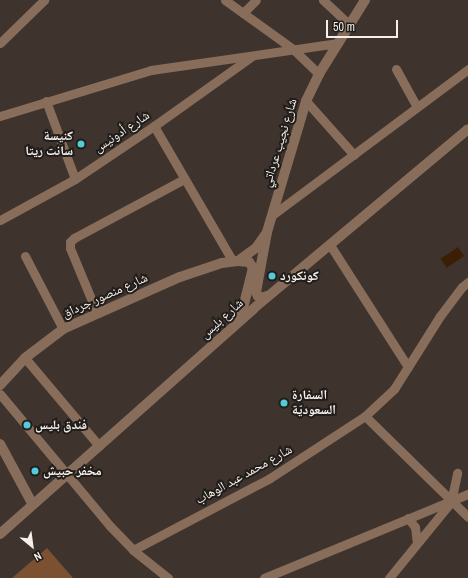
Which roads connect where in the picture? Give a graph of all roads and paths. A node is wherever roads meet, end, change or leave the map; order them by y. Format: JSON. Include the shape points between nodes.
{"nodes":[{"id":1,"x":44,"y":0,"type":"edge"},
{"id":2,"x":225,"y":0,"type":"edge"},
{"id":3,"x":256,"y":0,"type":"edge"},
{"id":4,"x":324,"y":0,"type":"edge"},
{"id":5,"x":365,"y":0,"type":"edge"},
{"id":6,"x":333,"y":5,"type":"edge"},
{"id":7,"x":243,"y":13,"type":"junction"},
{"id":8,"x":350,"y":25,"type":"junction"},
{"id":9,"x":0,"y":43,"type":"edge"},
{"id":10,"x":338,"y":43,"type":"junction"},
{"id":11,"x":293,"y":49,"type":"junction"},
{"id":12,"x":254,"y":56,"type":"junction"},
{"id":13,"x":396,"y":69,"type":"dead end"},
{"id":14,"x":468,"y":69,"type":"edge"},
{"id":15,"x":319,"y":74,"type":"junction"},
{"id":16,"x":46,"y":100,"type":"junction"},
{"id":17,"x":306,"y":102,"type":"junction"},
{"id":18,"x":417,"y":106,"type":"junction"},
{"id":19,"x":0,"y":116,"type":"edge"},
{"id":20,"x":154,"y":126,"type":"junction"},
{"id":21,"x":468,"y":130,"type":"edge"},
{"id":22,"x":354,"y":155,"type":"junction"},
{"id":23,"x":75,"y":179,"type":"junction"},
{"id":24,"x":184,"y":179,"type":"junction"},
{"id":25,"x":271,"y":216,"type":"junction"},
{"id":26,"x":0,"y":220,"type":"edge"},
{"id":27,"x":267,"y":232,"type":"junction"},
{"id":28,"x":330,"y":245,"type":"junction"},
{"id":29,"x":25,"y":256,"type":"dead end"},
{"id":30,"x":235,"y":261,"type":"junction"},
{"id":31,"x":468,"y":282,"type":"edge"},
{"id":32,"x":267,"y":296,"type":"junction"},
{"id":33,"x":97,"y":313,"type":"junction"},
{"id":34,"x":240,"y":320,"type":"junction"},
{"id":35,"x":63,"y":329,"type":"junction"},
{"id":36,"x":25,"y":358,"type":"junction"},
{"id":37,"x":408,"y":367,"type":"junction"},
{"id":38,"x":0,"y":385,"type":"edge"},
{"id":39,"x":0,"y":394,"type":"edge"},
{"id":40,"x":365,"y":416,"type":"junction"},
{"id":41,"x":0,"y":444,"type":"edge"},
{"id":42,"x":99,"y":446,"type":"junction"},
{"id":43,"x":458,"y":473,"type":"dead end"},
{"id":44,"x":68,"y":474,"type":"junction"},
{"id":45,"x":468,"y":494,"type":"edge"},
{"id":46,"x":451,"y":502,"type":"junction"},
{"id":47,"x":33,"y":505,"type":"junction"},
{"id":48,"x":468,"y":517,"type":"edge"},
{"id":49,"x":408,"y":518,"type":"junction"},
{"id":50,"x":0,"y":534,"type":"edge"},
{"id":51,"x":417,"y":543,"type":"junction"},
{"id":52,"x":133,"y":550,"type":"junction"},
{"id":53,"x":168,"y":578,"type":"edge"},
{"id":54,"x":264,"y":578,"type":"edge"},
{"id":55,"x":389,"y":578,"type":"edge"}],
"edges":[{"from":1,"to":9,"type":"street"},
{"from":2,"to":7,"type":"street"},
{"from":3,"to":7,"type":"street"},
{"from":4,"to":6,"type":"street"},
{"from":5,"to":8,"type":"street","name":"شارع نجيب عرداتي"},
{"from":6,"to":8,"type":"street"},
{"from":7,"to":11,"type":"street"},
{"from":8,"to":10,"type":"street","name":"شارع نجيب عرداتي"},
{"from":10,"to":11,"type":"street"},
{"from":10,"to":15,"type":"street","name":"شارع نجيب عرداتي"},
{"from":11,"to":12,"type":"street"},
{"from":11,"to":15,"type":"street"},
{"from":12,"to":16,"type":"street","via":[[151,70]]},
{"from":12,"to":20,"type":"street","name":"شارع أدونيس"},
{"from":13,"to":18,"type":"street"},
{"from":14,"to":18,"type":"street"},
{"from":15,"to":17,"type":"street","name":"شارع نجيب عرداتي"},
{"from":16,"to":19,"type":"street"},
{"from":16,"to":23,"type":"street"},
{"from":17,"to":22,"type":"street"},
{"from":17,"to":25,"type":"street","name":"شارع نجيب عرداتي"},
{"from":18,"to":22,"type":"street"},
{"from":20,"to":23,"type":"street","name":"شارع أدونيس"},
{"from":20,"to":24,"type":"street"},
{"from":21,"to":28,"type":"street","name":"شارع بليس"},
{"from":22,"to":25,"type":"street"},
{"from":23,"to":26,"type":"street","name":"شارع أدونيس"},
{"from":24,"to":30,"type":"street"},
{"from":24,"to":33,"type":"street","via":[[70,242],[70,248]]},
{"from":25,"to":27,"type":"street","name":"شارع نجيب عرداتي"},
{"from":27,"to":30,"type":"street","name":"شارع منصور جرداق","via":[[256,248]]},
{"from":27,"to":32,"type":"street","name":"شارع نجيب عرداتي","via":[[256,292],[261,298]]},
{"from":28,"to":32,"type":"street","name":"شارع بليس"},
{"from":28,"to":37,"type":"street"},
{"from":29,"to":35,"type":"street"},
{"from":30,"to":33,"type":"street","name":"شارع منصور جرداق","via":[[180,276]]},
{"from":30,"to":34,"type":"street","via":[[249,262],[253,268]]},
{"from":31,"to":37,"type":"street","name":"شارع محمد عبد الوهاب","via":[[462,286],[440,316]]},
{"from":32,"to":34,"type":"street","name":"شارع بليس"},
{"from":33,"to":35,"type":"street","name":"شارع منصور جرداق"},
{"from":34,"to":42,"type":"street","name":"شارع بليس"},
{"from":35,"to":36,"type":"street","name":"شارع منصور جرداق"},
{"from":36,"to":38,"type":"street","name":"شارع منصور جرداق"},
{"from":36,"to":42,"type":"street"},
{"from":37,"to":40,"type":"street","name":"شارع محمد عبد الوهاب","via":[[394,389]]},
{"from":39,"to":44,"type":"street"},
{"from":40,"to":46,"type":"street"},
{"from":40,"to":52,"type":"street","name":"شارع محمد عبد الوهاب","via":[[270,478]]},
{"from":41,"to":47,"type":"street"},
{"from":42,"to":44,"type":"street","name":"شارع بليس"},
{"from":43,"to":46,"type":"street"},
{"from":44,"to":47,"type":"street","name":"شارع بليس"},
{"from":44,"to":52,"type":"street"},
{"from":45,"to":46,"type":"street"},
{"from":46,"to":48,"type":"street"},
{"from":46,"to":49,"type":"street"},
{"from":46,"to":51,"type":"street"},
{"from":47,"to":50,"type":"street","name":"شارع بليس"},
{"from":49,"to":51,"type":"street","via":[[415,527]]},
{"from":49,"to":54,"type":"street"},
{"from":51,"to":55,"type":"street"},
{"from":52,"to":53,"type":"street"}]}
